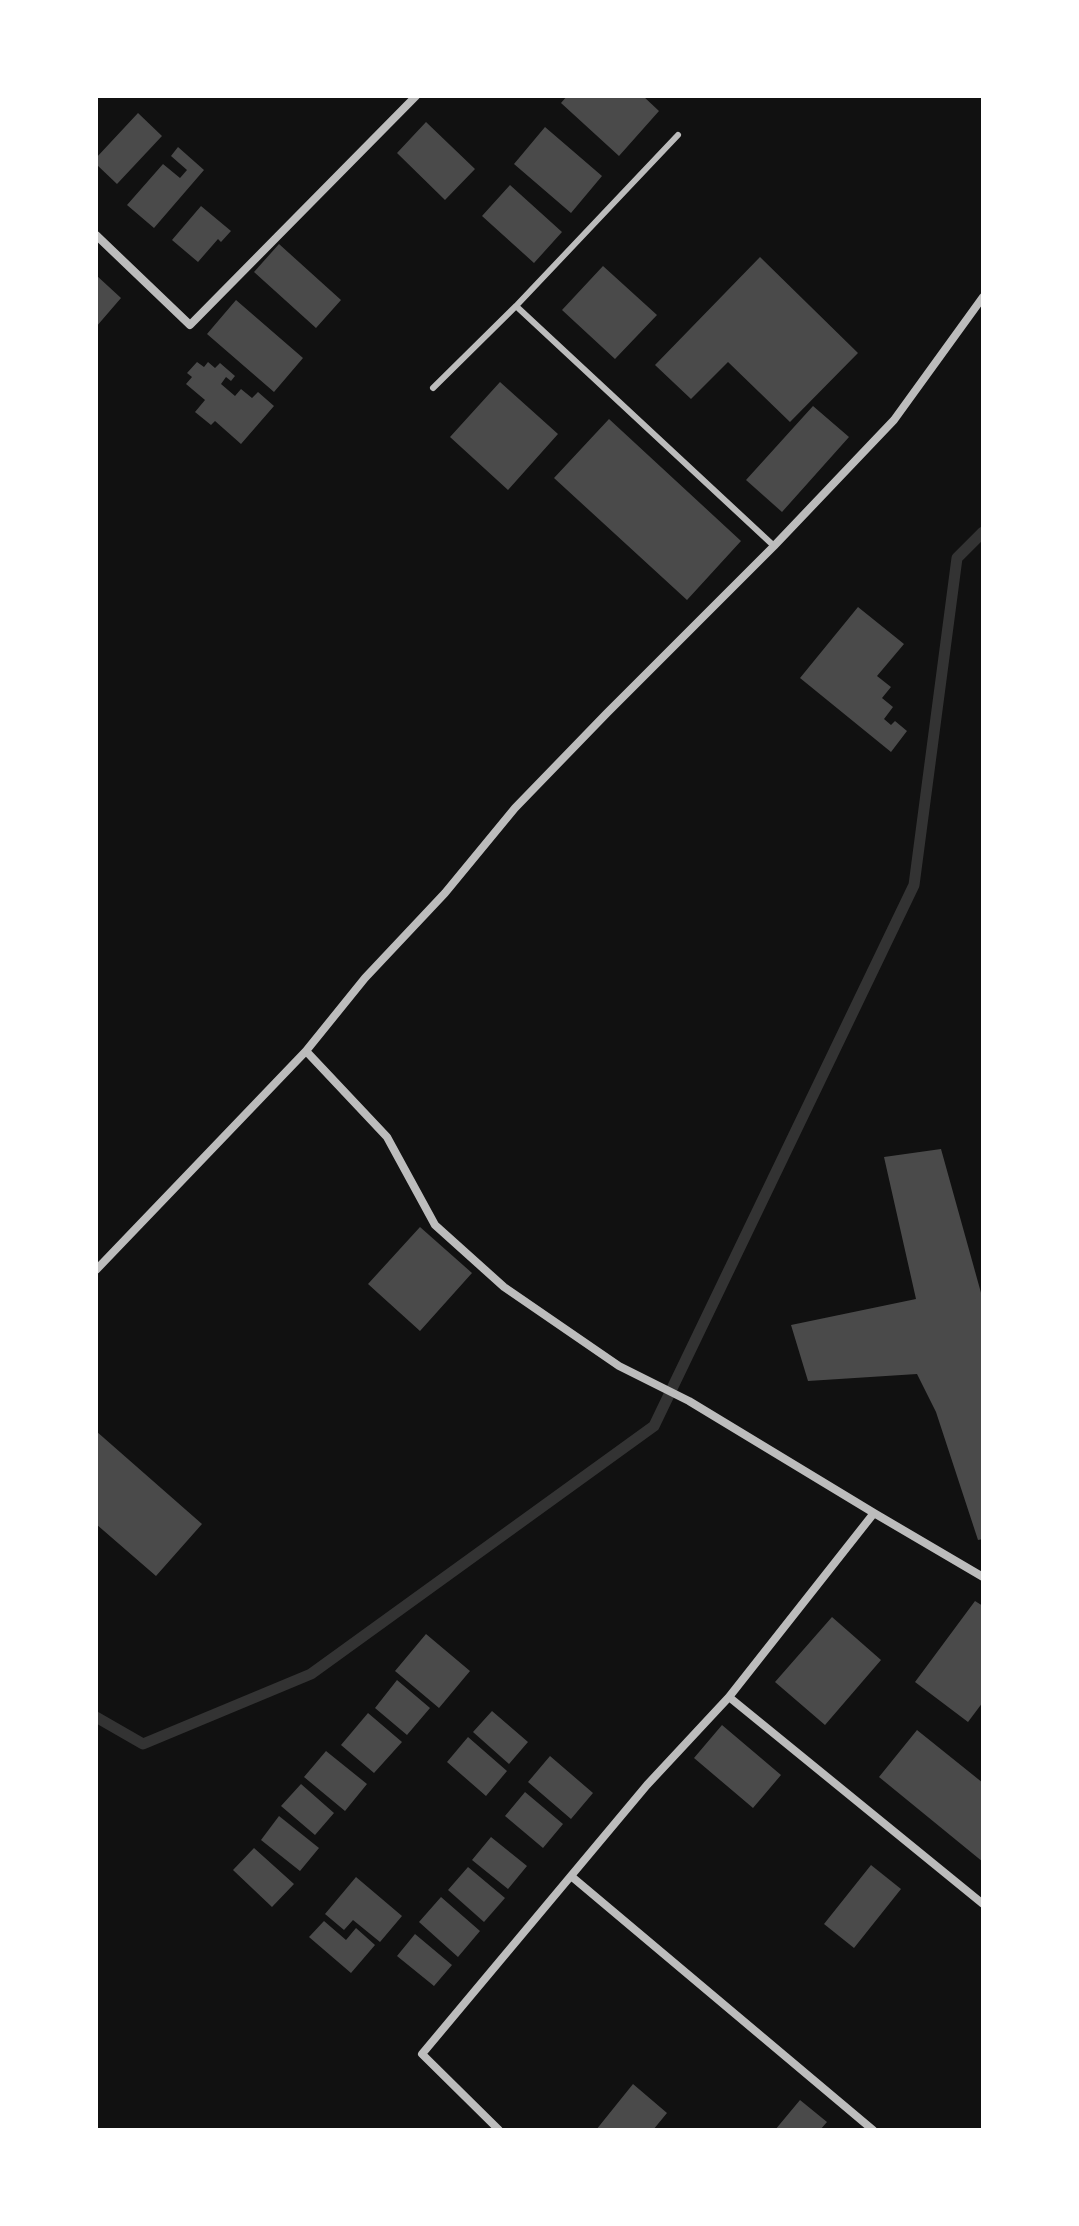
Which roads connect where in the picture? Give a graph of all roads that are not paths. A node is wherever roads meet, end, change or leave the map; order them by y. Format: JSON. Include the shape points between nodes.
{"nodes":[{"id":1,"x":416,"y":96,"type":"edge"},
{"id":2,"x":678,"y":135,"type":"dead end"},
{"id":3,"x":96,"y":235,"type":"edge"},
{"id":4,"x":983,"y":297,"type":"edge"},
{"id":5,"x":516,"y":306,"type":"junction"},
{"id":6,"x":433,"y":388,"type":"dead end"},
{"id":7,"x":774,"y":546,"type":"junction"},
{"id":8,"x":306,"y":1051,"type":"junction"},
{"id":9,"x":96,"y":1270,"type":"edge"},
{"id":10,"x":874,"y":1513,"type":"junction"},
{"id":11,"x":983,"y":1577,"type":"edge"},
{"id":12,"x":729,"y":1697,"type":"junction"},
{"id":13,"x":571,"y":1876,"type":"junction"},
{"id":14,"x":983,"y":1904,"type":"edge"},
{"id":15,"x":499,"y":2130,"type":"edge"},
{"id":16,"x":873,"y":2130,"type":"edge"}],
"edges":[{"from":1,"to":3,"type":"street","via":[[190,325]]},
{"from":2,"to":5,"type":"lane"},
{"from":4,"to":7,"type":"street","via":[[894,420]]},
{"from":5,"to":6,"type":"lane"},
{"from":5,"to":7,"type":"lane"},
{"from":7,"to":8,"type":"street","via":[[515,808]]},
{"from":8,"to":9,"type":"street"},
{"from":8,"to":10,"type":"street","via":[[387,1137],[435,1225],[504,1287],[619,1366],[689,1401]]},
{"from":10,"to":11,"type":"street"},
{"from":10,"to":12,"type":"street"},
{"from":12,"to":13,"type":"street"},
{"from":12,"to":14,"type":"street"},
{"from":13,"to":15,"type":"street","via":[[422,2054]]},
{"from":13,"to":16,"type":"street"}]}
